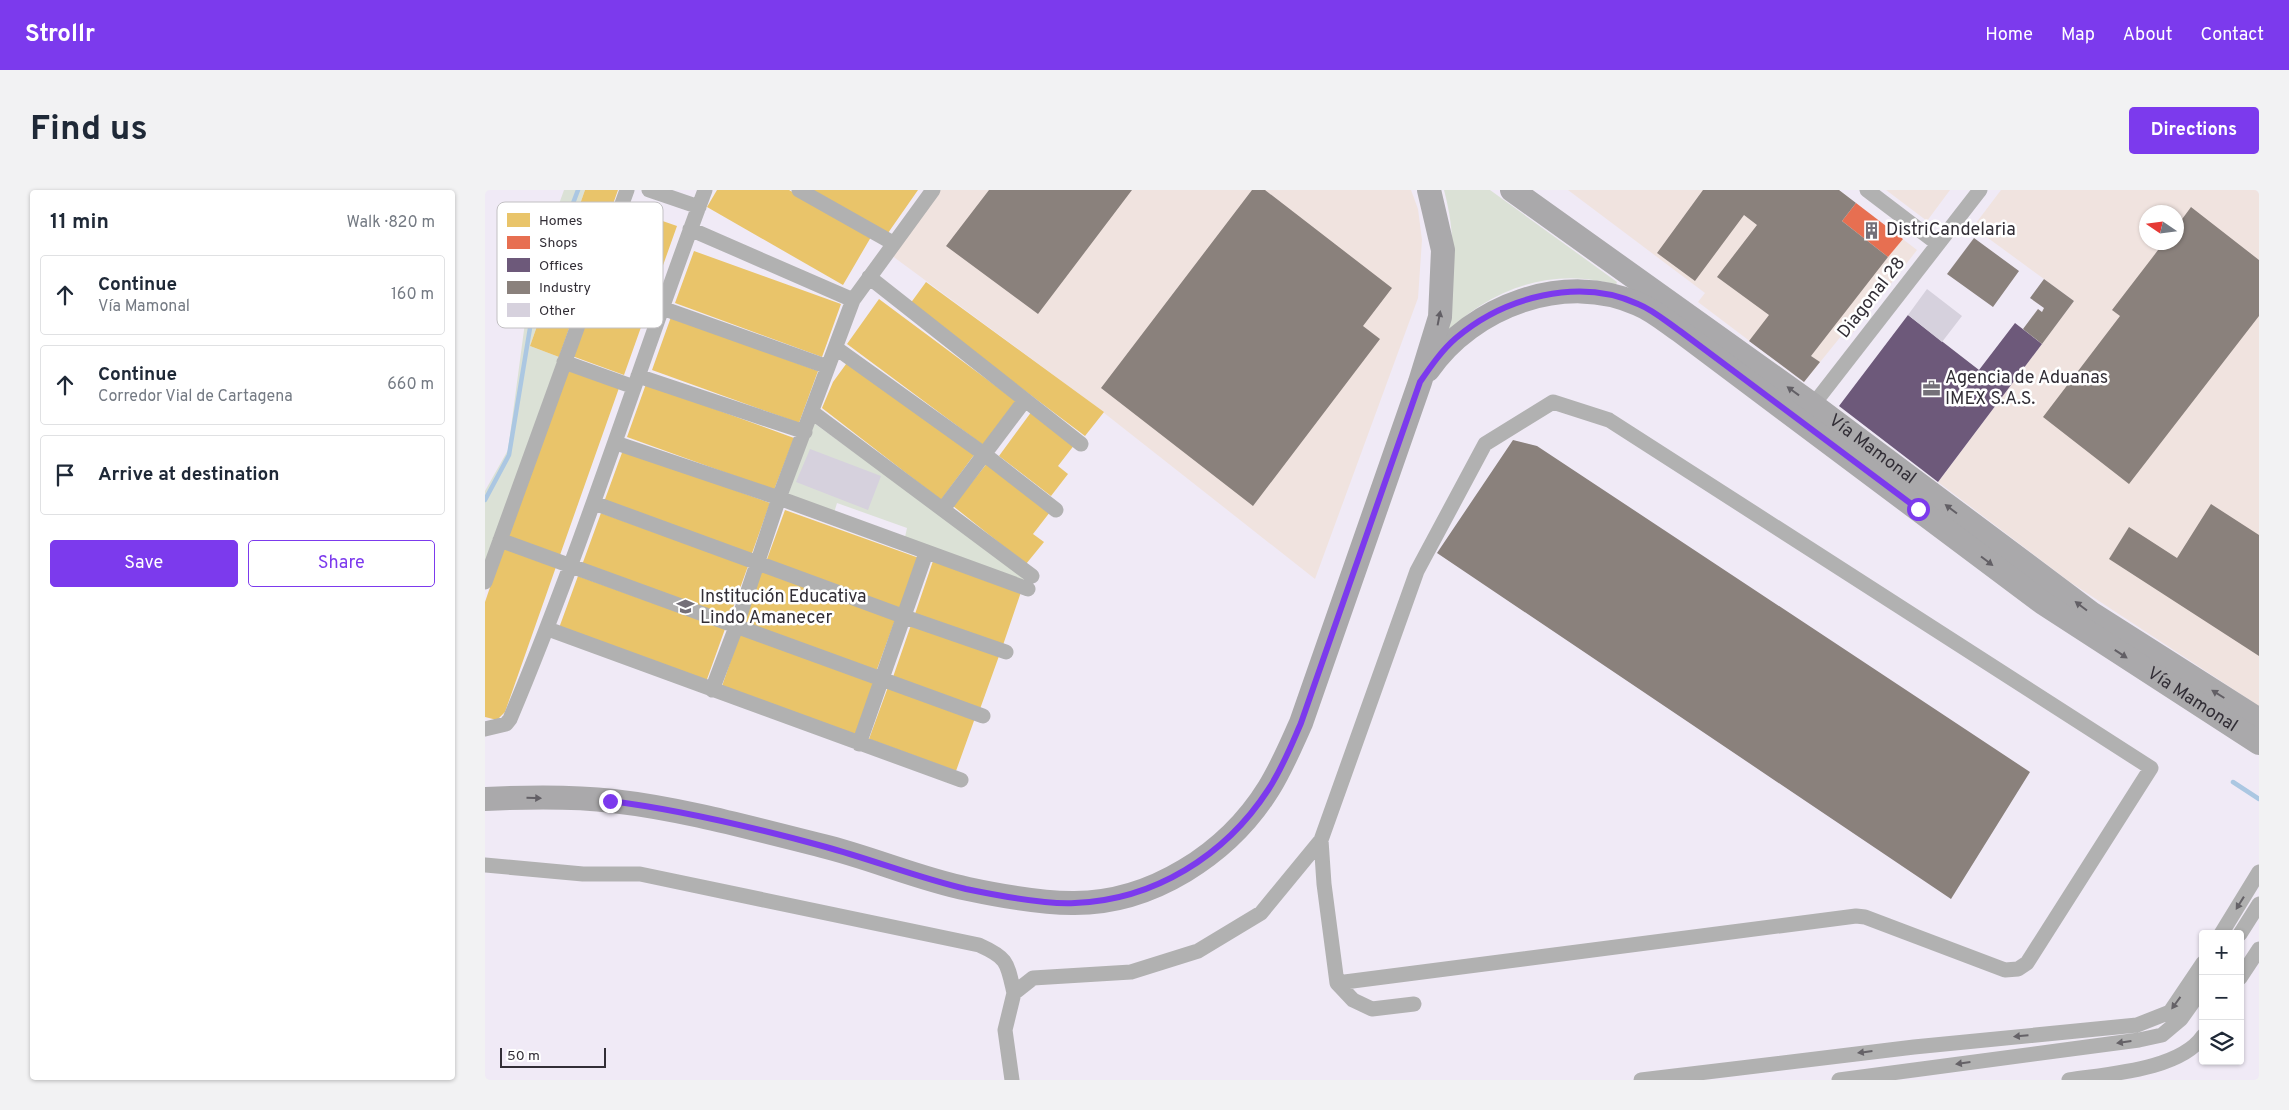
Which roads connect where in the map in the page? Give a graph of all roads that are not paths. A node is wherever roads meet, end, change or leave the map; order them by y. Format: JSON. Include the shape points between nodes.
{"nodes":[{"id":1,"x":627,"y":190,"type":"edge"},
{"id":2,"x":649,"y":190,"type":"edge"},
{"id":3,"x":705,"y":190,"type":"edge"},
{"id":4,"x":799,"y":190,"type":"edge"},
{"id":5,"x":933,"y":190,"type":"edge"},
{"id":6,"x":1429,"y":190,"type":"edge"},
{"id":7,"x":1512,"y":190,"type":"edge"},
{"id":8,"x":1867,"y":190,"type":"edge"},
{"id":9,"x":1980,"y":190,"type":"edge"},
{"id":10,"x":623,"y":202,"type":"edge"},
{"id":11,"x":699,"y":206,"type":"junction"},
{"id":12,"x":690,"y":229,"type":"junction"},
{"id":13,"x":893,"y":243,"type":"junction"},
{"id":14,"x":1938,"y":244,"type":"junction"},
{"id":15,"x":869,"y":277,"type":"junction"},
{"id":16,"x":853,"y":300,"type":"junction"},
{"id":17,"x":663,"y":305,"type":"edge"},
{"id":18,"x":663,"y":308,"type":"edge"},
{"id":19,"x":576,"y":328,"type":"edge"},
{"id":20,"x":655,"y":328,"type":"edge"},
{"id":21,"x":836,"y":348,"type":"junction"},
{"id":22,"x":564,"y":362,"type":"junction"},
{"id":23,"x":827,"y":368,"type":"junction"},
{"id":24,"x":636,"y":381,"type":"junction"},
{"id":25,"x":1420,"y":382,"type":"junction"},
{"id":26,"x":1025,"y":400,"type":"junction"},
{"id":27,"x":1813,"y":405,"type":"junction"},
{"id":28,"x":812,"y":412,"type":"junction"},
{"id":29,"x":805,"y":432,"type":"junction"},
{"id":30,"x":617,"y":443,"type":"junction"},
{"id":31,"x":1081,"y":444,"type":"dead end"},
{"id":32,"x":984,"y":454,"type":"junction"},
{"id":33,"x":779,"y":498,"type":"junction"},
{"id":34,"x":594,"y":503,"type":"junction"},
{"id":35,"x":943,"y":509,"type":"junction"},
{"id":36,"x":1056,"y":510,"type":"dead end"},
{"id":37,"x":500,"y":540,"type":"junction"},
{"id":38,"x":926,"y":553,"type":"junction"},
{"id":39,"x":757,"y":563,"type":"junction"},
{"id":40,"x":571,"y":565,"type":"junction"},
{"id":41,"x":485,"y":582,"type":"edge"},
{"id":42,"x":905,"y":617,"type":"junction"},
{"id":43,"x":736,"y":627,"type":"junction"},
{"id":44,"x":548,"y":630,"type":"junction"},
{"id":45,"x":1006,"y":652,"type":"dead end"},
{"id":46,"x":883,"y":679,"type":"junction"},
{"id":47,"x":712,"y":690,"type":"junction"},
{"id":48,"x":983,"y":716,"type":"dead end"},
{"id":49,"x":2259,"y":720,"type":"edge"},
{"id":50,"x":485,"y":729,"type":"edge"},
{"id":51,"x":2259,"y":743,"type":"edge"},
{"id":52,"x":859,"y":744,"type":"junction"},
{"id":53,"x":961,"y":780,"type":"dead end"},
{"id":54,"x":485,"y":799,"type":"edge"},
{"id":55,"x":1321,"y":840,"type":"junction"},
{"id":56,"x":485,"y":865,"type":"edge"},
{"id":57,"x":2259,"y":872,"type":"edge"},
{"id":58,"x":2259,"y":904,"type":"edge"},
{"id":59,"x":2223,"y":930,"type":"edge"},
{"id":60,"x":2243,"y":930,"type":"edge"},
{"id":61,"x":2259,"y":949,"type":"edge"},
{"id":62,"x":2199,"y":969,"type":"edge"},
{"id":63,"x":2242,"y":975,"type":"edge"},
{"id":64,"x":1337,"y":983,"type":"junction"},
{"id":65,"x":1014,"y":993,"type":"junction"},
{"id":66,"x":2199,"y":994,"type":"edge"},
{"id":67,"x":1414,"y":1004,"type":"dead end"},
{"id":68,"x":2199,"y":1039,"type":"edge"},
{"id":69,"x":1012,"y":1080,"type":"edge"},
{"id":70,"x":1641,"y":1080,"type":"edge"},
{"id":71,"x":1839,"y":1080,"type":"edge"},
{"id":72,"x":2069,"y":1080,"type":"edge"}],
"edges":[{"from":1,"to":10,"type":"street"},
{"from":2,"to":11,"type":"street"},
{"from":3,"to":11,"type":"street"},
{"from":4,"to":13,"type":"street"},
{"from":5,"to":13,"type":"street"},
{"from":25,"to":6,"type":"main road","one_way":true,"via":[[1440,317],[1443,250]]},
{"from":27,"to":7,"type":"main road","name":"Vía Mamonal","one_way":true},
{"from":8,"to":14,"type":"street"},
{"from":9,"to":14,"type":"street","name":"Diagonal 28"},
{"from":11,"to":12,"type":"street"},
{"from":12,"to":16,"type":"street"},
{"from":12,"to":17,"type":"street"},
{"from":13,"to":15,"type":"street"},
{"from":14,"to":27,"type":"street","name":"Diagonal 28"},
{"from":15,"to":16,"type":"street"},
{"from":15,"to":26,"type":"street"},
{"from":16,"to":21,"type":"street"},
{"from":18,"to":23,"type":"street"},
{"from":19,"to":22,"type":"street"},
{"from":20,"to":24,"type":"street"},
{"from":21,"to":23,"type":"street"},
{"from":21,"to":32,"type":"street"},
{"from":22,"to":24,"type":"street"},
{"from":22,"to":37,"type":"street"},
{"from":23,"to":28,"type":"street"},
{"from":24,"to":29,"type":"street"},
{"from":24,"to":30,"type":"street"},
{"from":25,"to":51,"type":"main road","name":"Vía Mamonal","one_way":true,"via":[[1455,338],[1502,308],[1529,298],[1584,292],[1639,304],[1680,331],[2043,603]]},
{"from":54,"to":25,"type":"main road","one_way":true,"via":[[610,801],[672,810],[826,847],[966,889],[1050,902],[1096,902],[1132,895],[1158,885],[1185,871],[1228,839],[1251,814],[1286,758]]},
{"from":26,"to":31,"type":"street"},
{"from":26,"to":32,"type":"street"},
{"from":49,"to":27,"type":"main road","name":"Vía Mamonal","one_way":true,"via":[[2091,613]]},
{"from":28,"to":29,"type":"street"},
{"from":28,"to":35,"type":"street"},
{"from":29,"to":33,"type":"street"},
{"from":30,"to":33,"type":"street"},
{"from":30,"to":34,"type":"street"},
{"from":32,"to":35,"type":"street"},
{"from":32,"to":36,"type":"street"},
{"from":33,"to":38,"type":"street"},
{"from":33,"to":39,"type":"street"},
{"from":34,"to":39,"type":"street"},
{"from":34,"to":40,"type":"street"},
{"from":35,"to":38,"type":"street","via":[[1030,582]]},
{"from":37,"to":40,"type":"street"},
{"from":37,"to":41,"type":"street"},
{"from":38,"to":42,"type":"street"},
{"from":39,"to":42,"type":"street"},
{"from":39,"to":43,"type":"street"},
{"from":40,"to":43,"type":"street"},
{"from":40,"to":44,"type":"street"},
{"from":42,"to":45,"type":"street"},
{"from":42,"to":46,"type":"street"},
{"from":43,"to":46,"type":"street"},
{"from":43,"to":47,"type":"street"},
{"from":44,"to":47,"type":"street"},
{"from":44,"to":50,"type":"street","via":[[510,719],[506,724]]},
{"from":46,"to":48,"type":"street"},
{"from":46,"to":52,"type":"street"},
{"from":47,"to":52,"type":"street"},
{"from":52,"to":53,"type":"street"},
{"from":55,"to":64,"type":"street"},
{"from":55,"to":64,"type":"street","via":[[1421,563],[1485,444],[1553,402],[1609,420],[2151,768],[2027,962],[2017,968],[2005,970],[1856,916]]},
{"from":55,"to":65,"type":"street","via":[[1261,913],[1198,951],[1131,972],[1033,978]]},
{"from":56,"to":65,"type":"street","via":[[583,874],[640,874],[979,945],[999,954],[1007,965]]},
{"from":57,"to":59,"type":"street","one_way":true},
{"from":58,"to":60,"type":"street"},
{"from":61,"to":63,"type":"street"},
{"from":62,"to":70,"type":"street","one_way":true,"via":[[2170,1012],[2137,1025],[1914,1046]]},
{"from":64,"to":67,"type":"street","via":[[1353,1000],[1372,1010]]},
{"from":65,"to":69,"type":"street","via":[[1005,1030]]},
{"from":66,"to":71,"type":"street","one_way":true,"via":[[2181,1019],[2162,1035]]},
{"from":68,"to":72,"type":"street","via":[[2170,1060]]}]}
